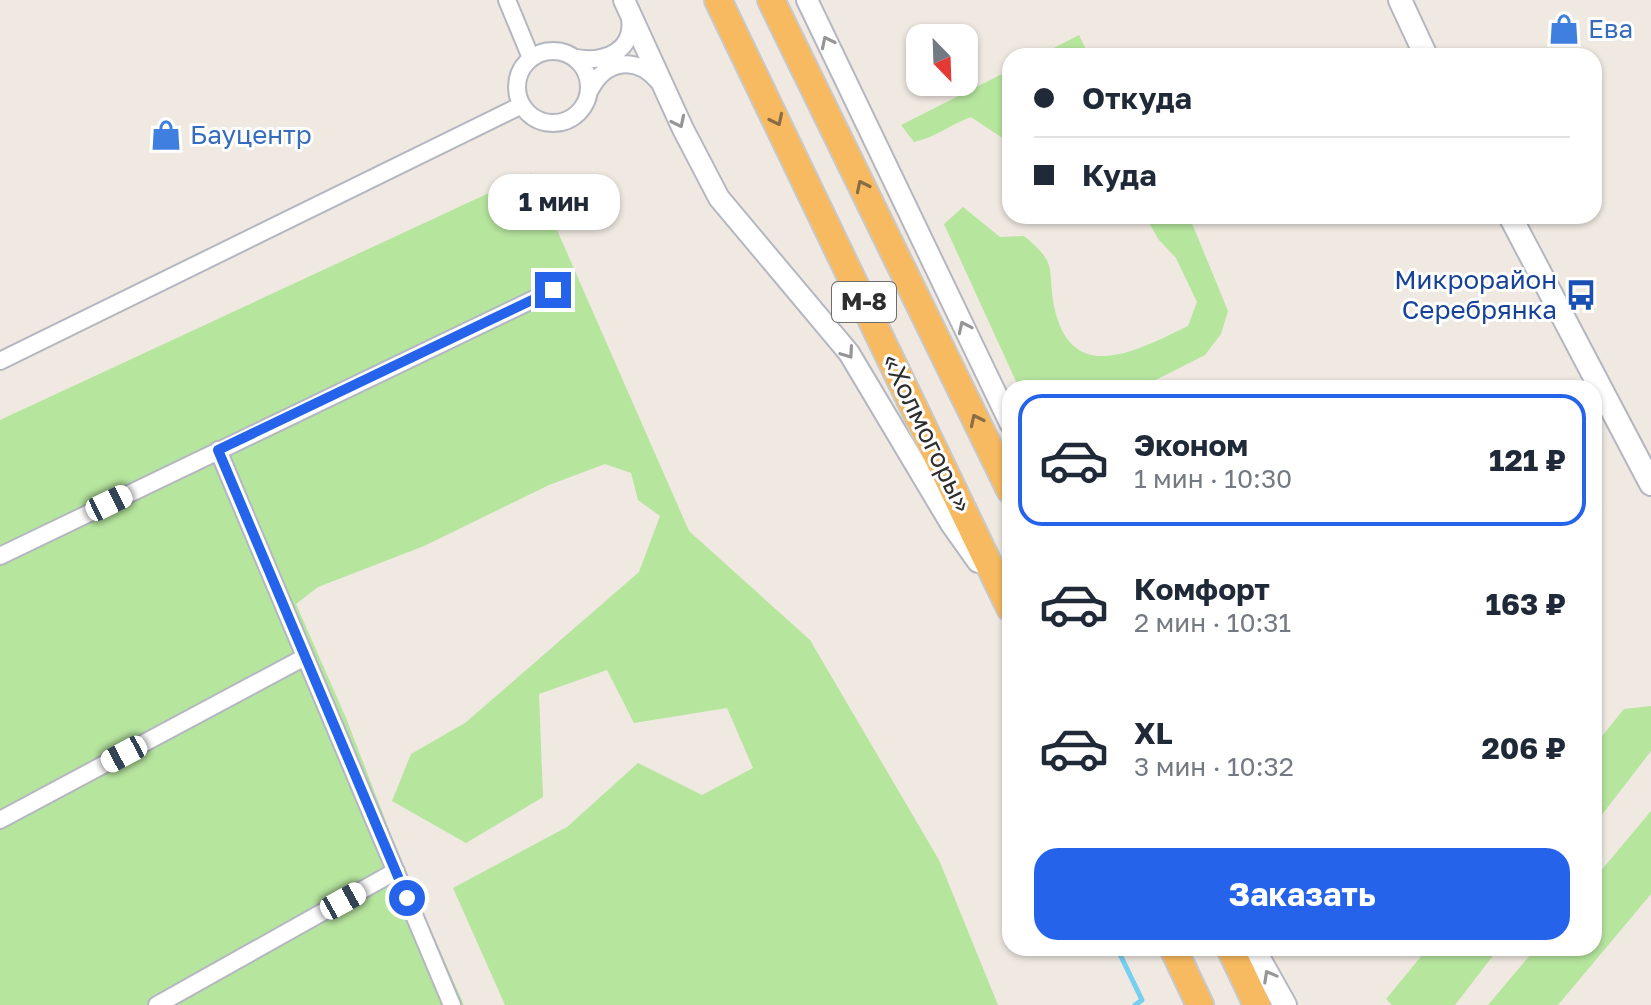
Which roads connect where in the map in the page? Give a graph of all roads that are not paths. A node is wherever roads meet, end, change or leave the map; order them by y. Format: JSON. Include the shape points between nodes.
{"nodes":[{"id":1,"x":507,"y":0,"type":"edge"},
{"id":2,"x":718,"y":0,"type":"edge"},
{"id":3,"x":771,"y":0,"type":"edge"},
{"id":4,"x":807,"y":0,"type":"edge"},
{"id":5,"x":1400,"y":0,"type":"edge"},
{"id":6,"x":627,"y":6,"type":"edge"},
{"id":7,"x":1422,"y":48,"type":"edge"},
{"id":8,"x":531,"y":58,"type":"junction"},
{"id":9,"x":576,"y":58,"type":"junction"},
{"id":10,"x":664,"y":89,"type":"junction"},
{"id":11,"x":590,"y":90,"type":"junction"},
{"id":12,"x":522,"y":105,"type":"junction"},
{"id":13,"x":1514,"y":224,"type":"edge"},
{"id":14,"x":553,"y":290,"type":"dead end"},
{"id":15,"x":0,"y":361,"type":"edge"},
{"id":16,"x":1596,"y":380,"type":"edge"},
{"id":17,"x":1602,"y":391,"type":"edge"},
{"id":18,"x":1002,"y":406,"type":"edge"},
{"id":19,"x":218,"y":450,"type":"junction"},
{"id":20,"x":1002,"y":474,"type":"edge"},
{"id":21,"x":1651,"y":484,"type":"edge"},
{"id":22,"x":0,"y":556,"type":"edge"},
{"id":23,"x":1002,"y":591,"type":"edge"},
{"id":24,"x":1002,"y":596,"type":"edge"},
{"id":25,"x":305,"y":657,"type":"junction"},
{"id":26,"x":0,"y":820,"type":"edge"},
{"id":27,"x":396,"y":871,"type":"junction"},
{"id":28,"x":1169,"y":956,"type":"edge"},
{"id":29,"x":1177,"y":956,"type":"edge"},
{"id":30,"x":1234,"y":956,"type":"edge"},
{"id":31,"x":1257,"y":956,"type":"edge"},
{"id":32,"x":157,"y":1005,"type":"edge"},
{"id":33,"x":452,"y":1005,"type":"edge"},
{"id":34,"x":1187,"y":1005,"type":"edge"},
{"id":35,"x":1200,"y":1005,"type":"edge"},
{"id":36,"x":1257,"y":1005,"type":"edge"},
{"id":37,"x":1285,"y":1005,"type":"edge"}],
"edges":[{"from":1,"to":8,"type":"street"},
{"from":2,"to":23,"type":"highway","name":"«Холмогоры»","number":"М-8","one_way":true},
{"from":20,"to":3,"type":"highway","name":"«Холмогоры»","number":"М-8","one_way":true},
{"from":18,"to":4,"type":"street","one_way":true},
{"from":5,"to":7,"type":"main road"},
{"from":6,"to":9,"type":"street","via":[[632,28],[623,47],[600,60]]},
{"from":6,"to":10,"type":"street"},
{"from":8,"to":9,"type":"street","via":[[554,51]]},
{"from":8,"to":12,"type":"street","via":[[518,80]]},
{"from":9,"to":11,"type":"street"},
{"from":10,"to":11,"type":"street","via":[[643,67],[622,63],[604,70]]},
{"from":10,"to":24,"type":"street","one_way":true,"via":[[719,198],[849,353],[951,524]]},
{"from":11,"to":12,"type":"street","via":[[578,114],[562,122],[544,122]]},
{"from":12,"to":15,"type":"street"},
{"from":13,"to":16,"type":"main road"},
{"from":14,"to":19,"type":"street"},
{"from":17,"to":21,"type":"main road"},
{"from":19,"to":22,"type":"street"},
{"from":19,"to":25,"type":"street"},
{"from":25,"to":26,"type":"street"},
{"from":25,"to":27,"type":"street"},
{"from":27,"to":32,"type":"street"},
{"from":27,"to":33,"type":"street"},
{"from":28,"to":34,"type":"main road"},
{"from":29,"to":35,"type":"highway"},
{"from":30,"to":36,"type":"highway"},
{"from":37,"to":31,"type":"main road","one_way":true}]}
